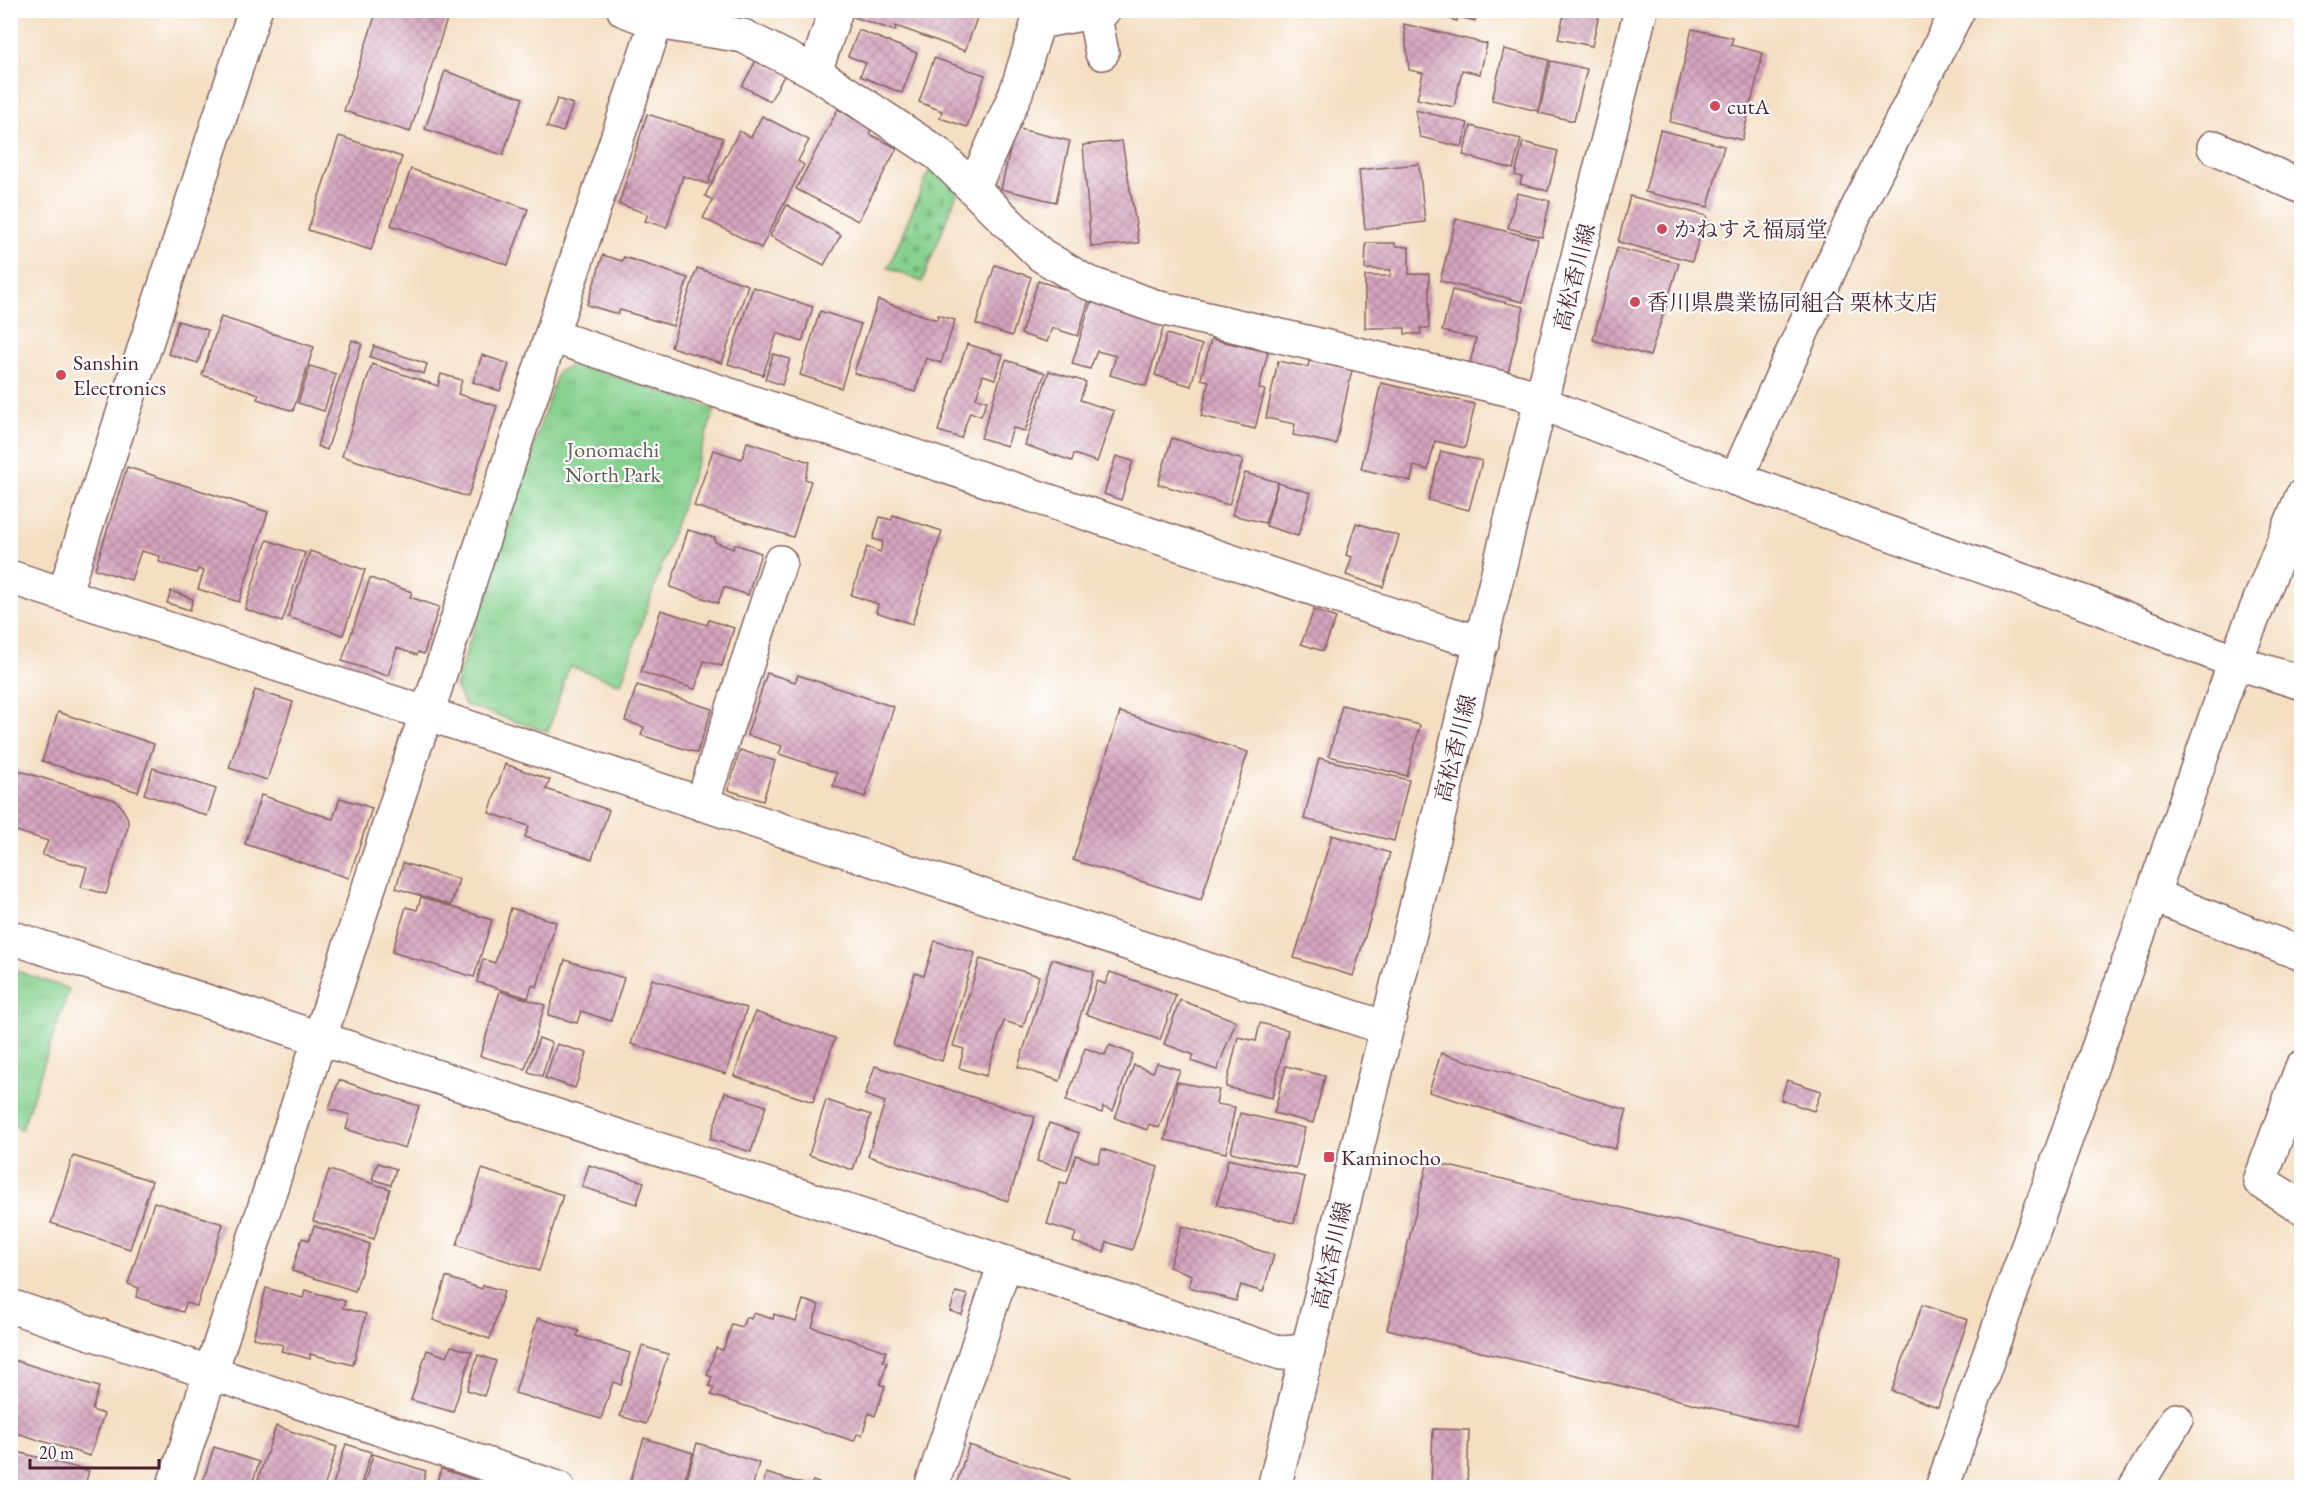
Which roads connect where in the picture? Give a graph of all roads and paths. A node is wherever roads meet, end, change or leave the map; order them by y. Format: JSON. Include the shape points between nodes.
{"nodes":[{"id":1,"x":255,"y":10,"type":"edge"},
{"id":2,"x":624,"y":10,"type":"edge"},
{"id":3,"x":836,"y":10,"type":"edge"},
{"id":4,"x":1641,"y":10,"type":"edge"},
{"id":5,"x":1958,"y":10,"type":"edge"},
{"id":6,"x":1099,"y":11,"type":"edge"},
{"id":7,"x":656,"y":22,"type":"junction"},
{"id":8,"x":1102,"y":53,"type":"dead end"},
{"id":9,"x":814,"y":72,"type":"junction"},
{"id":10,"x":2214,"y":147,"type":"dead end"},
{"id":11,"x":974,"y":187,"type":"junction"},
{"id":12,"x":2301,"y":187,"type":"edge"},
{"id":13,"x":552,"y":336,"type":"junction"},
{"id":14,"x":1542,"y":402,"type":"junction"},
{"id":15,"x":1736,"y":479,"type":"junction"},
{"id":16,"x":2301,"y":496,"type":"edge"},
{"id":17,"x":780,"y":562,"type":"dead end"},
{"id":18,"x":10,"y":577,"type":"edge"},
{"id":19,"x":63,"y":594,"type":"junction"},
{"id":20,"x":1482,"y":643,"type":"junction"},
{"id":21,"x":2235,"y":662,"type":"junction"},
{"id":22,"x":2301,"y":683,"type":"edge"},
{"id":23,"x":428,"y":714,"type":"junction"},
{"id":24,"x":702,"y":804,"type":"junction"},
{"id":25,"x":2152,"y":895,"type":"junction"},
{"id":26,"x":10,"y":937,"type":"edge"},
{"id":27,"x":2301,"y":954,"type":"edge"},
{"id":28,"x":1386,"y":1028,"type":"junction"},
{"id":29,"x":319,"y":1040,"type":"junction"},
{"id":30,"x":2301,"y":1067,"type":"edge"},
{"id":31,"x":2301,"y":1208,"type":"edge"},
{"id":32,"x":1005,"y":1263,"type":"junction"},
{"id":33,"x":10,"y":1306,"type":"edge"},
{"id":34,"x":1308,"y":1352,"type":"junction"},
{"id":35,"x":211,"y":1372,"type":"junction"},
{"id":36,"x":2175,"y":1420,"type":"dead end"},
{"id":37,"x":173,"y":1488,"type":"edge"},
{"id":38,"x":558,"y":1488,"type":"edge"},
{"id":39,"x":931,"y":1488,"type":"edge"},
{"id":40,"x":1274,"y":1488,"type":"edge"},
{"id":41,"x":1942,"y":1488,"type":"edge"},
{"id":42,"x":2135,"y":1488,"type":"edge"}],
"edges":[{"from":1,"to":19,"type":"street"},
{"from":2,"to":7,"type":"street"},
{"from":3,"to":9,"type":"street"},
{"from":4,"to":14,"type":"street","name":"高松香川線"},
{"from":5,"to":15,"type":"street","via":[[1856,211]]},
{"from":6,"to":8,"type":"street"},
{"from":6,"to":11,"type":"street","via":[[1038,22],[1016,93]]},
{"from":7,"to":9,"type":"street","via":[[743,36]]},
{"from":7,"to":13,"type":"street"},
{"from":9,"to":11,"type":"street","via":[[938,154]]},
{"from":10,"to":12,"type":"street"},
{"from":11,"to":14,"type":"street","via":[[1041,255],[1086,282],[1160,308],[1503,388]]},
{"from":13,"to":20,"type":"street"},
{"from":13,"to":23,"type":"street"},
{"from":14,"to":15,"type":"street"},
{"from":14,"to":20,"type":"street","name":"高松香川線"},
{"from":15,"to":21,"type":"street","via":[[2097,607]]},
{"from":16,"to":21,"type":"street"},
{"from":17,"to":24,"type":"street"},
{"from":18,"to":19,"type":"street"},
{"from":19,"to":23,"type":"street"},
{"from":20,"to":28,"type":"street","name":"高松香川線"},
{"from":21,"to":22,"type":"street"},
{"from":21,"to":25,"type":"street"},
{"from":23,"to":24,"type":"street"},
{"from":23,"to":29,"type":"street"},
{"from":24,"to":28,"type":"street"},
{"from":25,"to":27,"type":"street"},
{"from":25,"to":41,"type":"street"},
{"from":26,"to":29,"type":"street"},
{"from":28,"to":34,"type":"street","name":"高松香川線"},
{"from":29,"to":32,"type":"street"},
{"from":29,"to":35,"type":"street"},
{"from":30,"to":31,"type":"street","via":[[2260,1181]]},
{"from":32,"to":34,"type":"street","via":[[1281,1353]]},
{"from":32,"to":39,"type":"street"},
{"from":33,"to":35,"type":"street"},
{"from":34,"to":40,"type":"street","name":"高松香川線"},
{"from":35,"to":37,"type":"street"},
{"from":35,"to":38,"type":"street"},
{"from":36,"to":42,"type":"street"}]}
